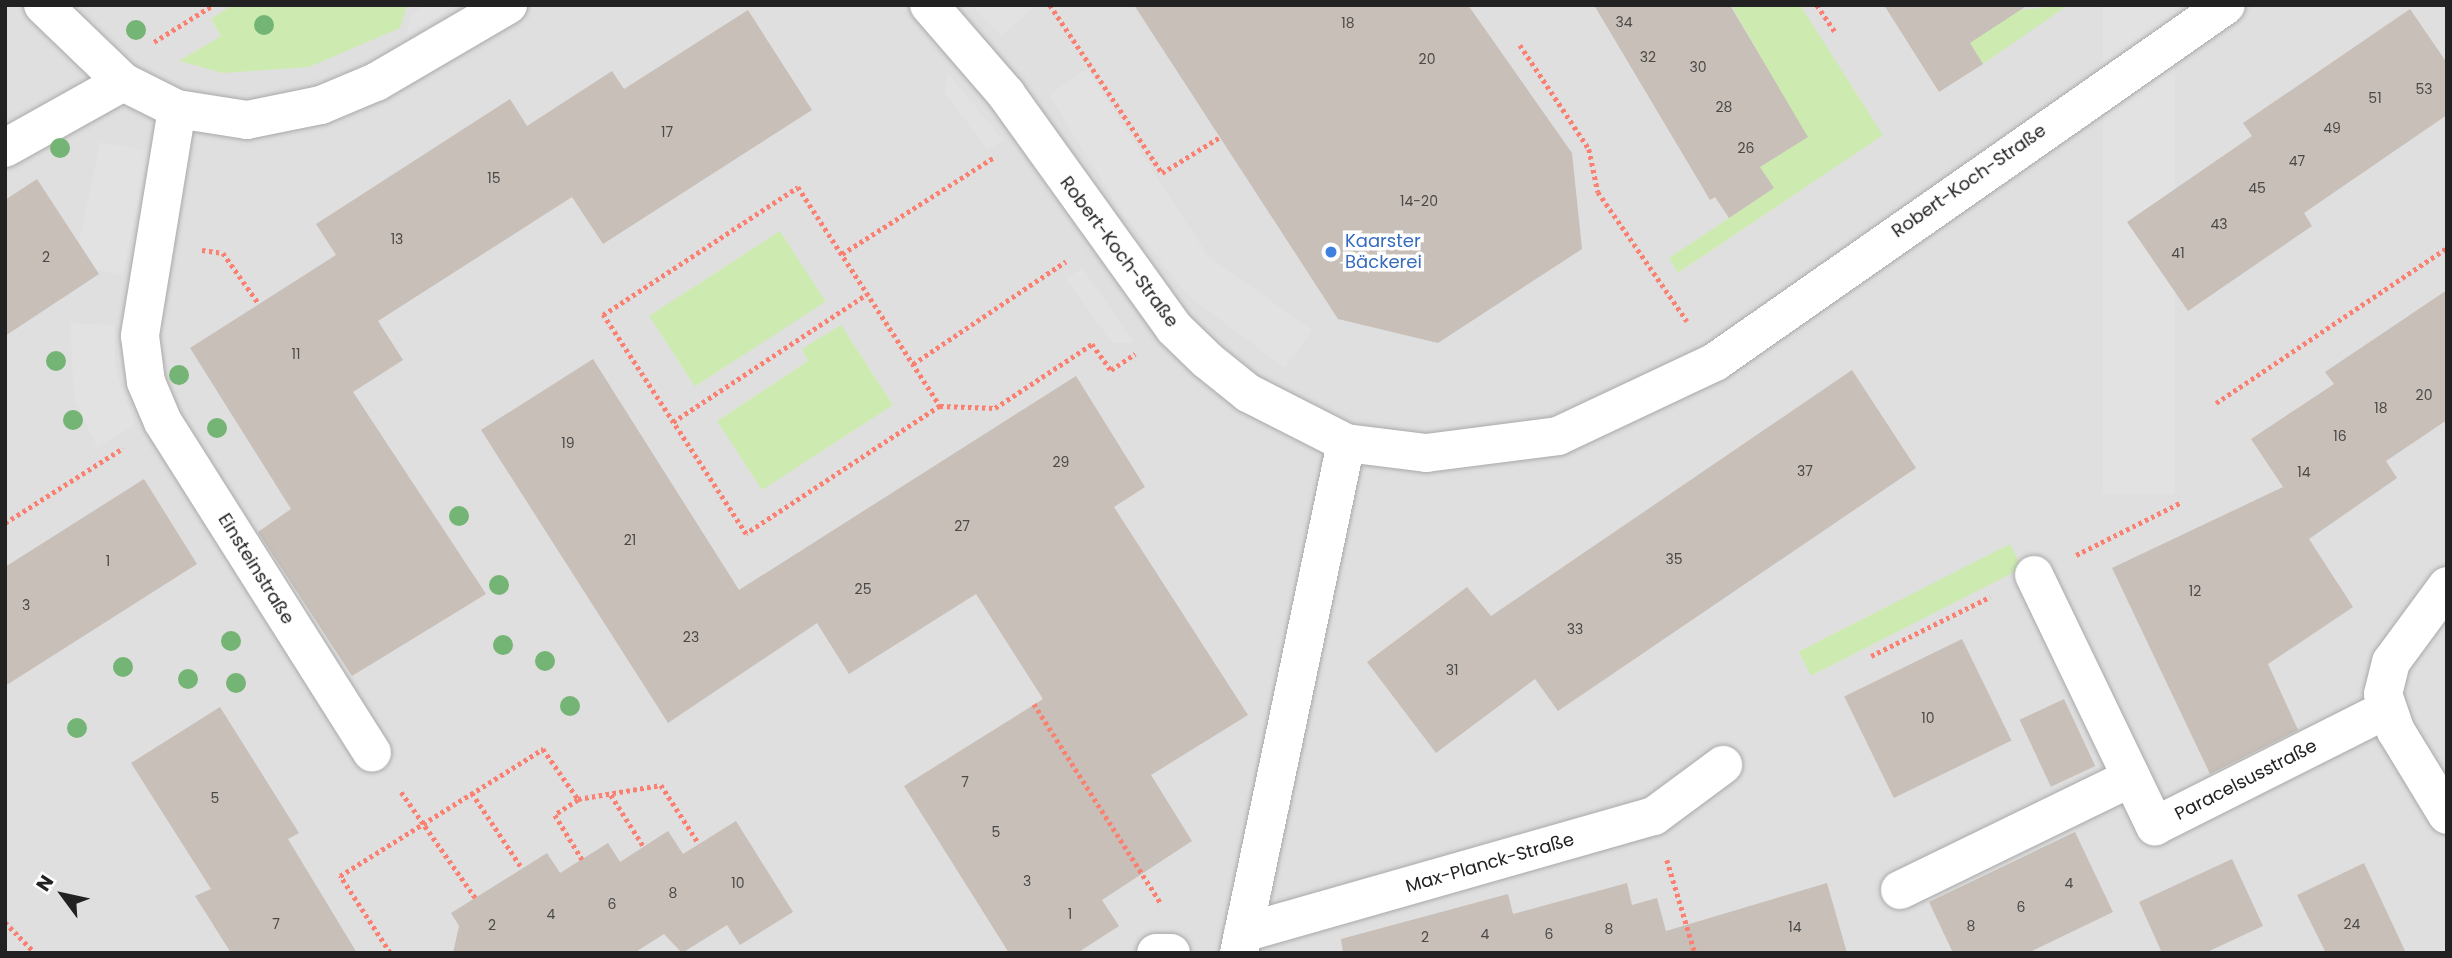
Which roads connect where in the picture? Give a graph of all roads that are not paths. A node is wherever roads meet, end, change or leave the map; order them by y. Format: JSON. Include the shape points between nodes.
{"nodes":[{"id":1,"x":43,"y":5,"type":"edge"},
{"id":2,"x":509,"y":5,"type":"edge"},
{"id":3,"x":929,"y":5,"type":"edge"},
{"id":4,"x":2226,"y":5,"type":"edge"},
{"id":5,"x":123,"y":82,"type":"junction"},
{"id":6,"x":177,"y":109,"type":"junction"},
{"id":7,"x":5,"y":148,"type":"edge"},
{"id":8,"x":1346,"y":443,"type":"junction"},
{"id":9,"x":2034,"y":575,"type":"dead end"},
{"id":10,"x":2447,"y":586,"type":"edge"},
{"id":11,"x":2386,"y":710,"type":"junction"},
{"id":12,"x":372,"y":752,"type":"road end"},
{"id":13,"x":1723,"y":765,"type":"dead end"},
{"id":14,"x":2131,"y":778,"type":"junction"},
{"id":15,"x":2447,"y":815,"type":"edge"},
{"id":16,"x":1900,"y":890,"type":"dead end"},
{"id":17,"x":1241,"y":943,"type":"edge"},
{"id":18,"x":1156,"y":953,"type":"edge"},
{"id":19,"x":1171,"y":953,"type":"edge"}],
"edges":[{"from":1,"to":5,"type":"street","via":[[76,44]]},
{"from":2,"to":6,"type":"street","via":[[376,82],[321,105],[247,120]]},
{"from":3,"to":8,"type":"street","name":"Robert-Koch-Straße","via":[[967,43],[1174,328],[1248,393]]},
{"from":4,"to":8,"type":"street","name":"Robert-Koch-Straße","via":[[1715,362],[1558,436],[1426,453]]},
{"from":5,"to":6,"type":"street"},
{"from":5,"to":7,"type":"street"},
{"from":6,"to":12,"type":"street","name":"Einsteinstraße","via":[[140,336],[146,382],[163,422]]},
{"from":8,"to":17,"type":"street","name":"Max-Planck-Straße"},
{"from":9,"to":14,"type":"street","name":"Paracelsusstraße"},
{"from":10,"to":11,"type":"street","via":[[2391,662]]},
{"from":11,"to":14,"type":"street","name":"Paracelsusstraße","via":[[2155,826]]},
{"from":11,"to":15,"type":"street"},
{"from":13,"to":17,"type":"street","name":"Max-Planck-Straße","via":[[1654,816]]},
{"from":14,"to":16,"type":"street"},
{"from":18,"to":19,"type":"street"}]}
